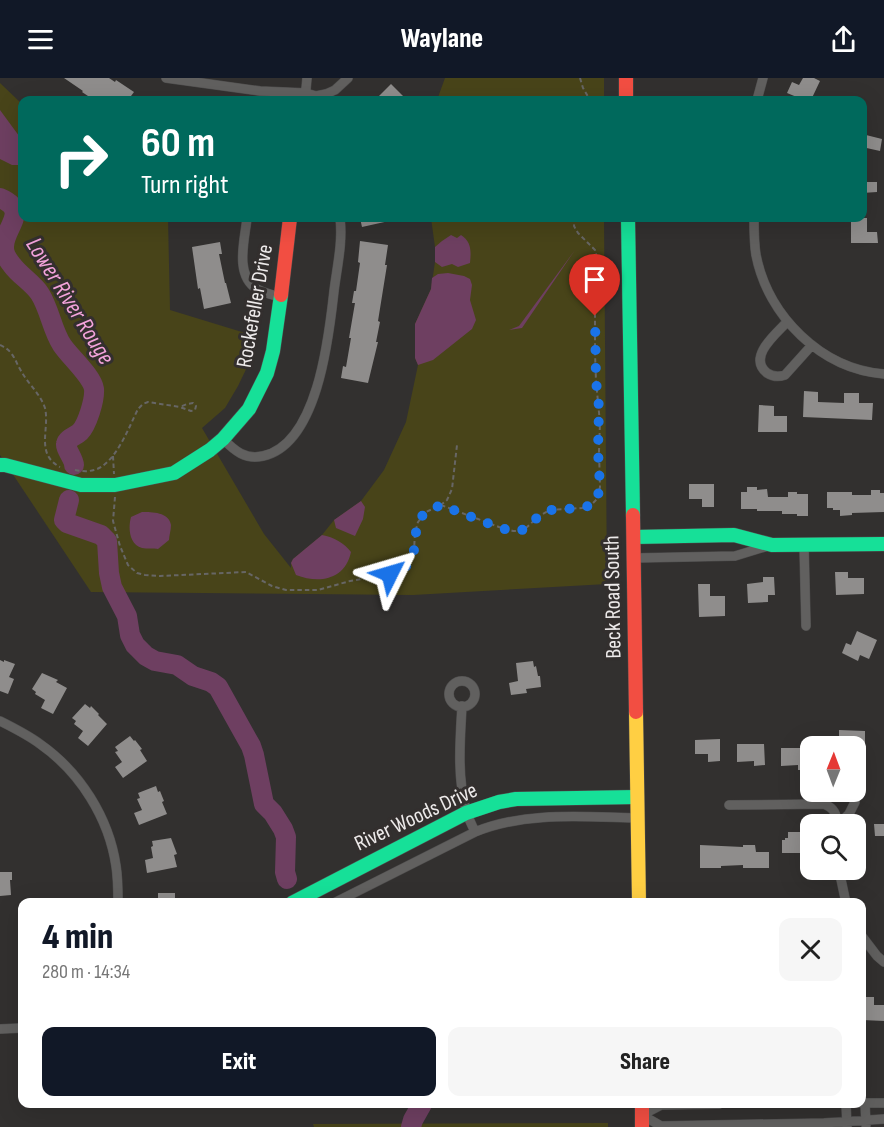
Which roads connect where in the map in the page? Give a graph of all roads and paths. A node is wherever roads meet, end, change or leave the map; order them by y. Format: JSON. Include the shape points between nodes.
{"nodes":[{"id":1,"x":166,"y":78,"type":"edge"},
{"id":2,"x":307,"y":78,"type":"edge"},
{"id":3,"x":348,"y":78,"type":"edge"},
{"id":4,"x":580,"y":78,"type":"edge"},
{"id":5,"x":626,"y":78,"type":"edge"},
{"id":6,"x":764,"y":78,"type":"edge"},
{"id":7,"x":259,"y":96,"type":"edge"},
{"id":8,"x":305,"y":96,"type":"edge"},
{"id":9,"x":316,"y":96,"type":"edge"},
{"id":10,"x":587,"y":96,"type":"edge"},
{"id":11,"x":626,"y":96,"type":"edge"},
{"id":12,"x":758,"y":96,"type":"edge"},
{"id":13,"x":247,"y":222,"type":"edge"},
{"id":14,"x":289,"y":222,"type":"edge"},
{"id":15,"x":340,"y":222,"type":"edge"},
{"id":16,"x":574,"y":222,"type":"edge"},
{"id":17,"x":628,"y":222,"type":"edge"},
{"id":18,"x":754,"y":222,"type":"edge"},
{"id":19,"x":280,"y":297,"type":"junction"},
{"id":20,"x":787,"y":322,"type":"junction"},
{"id":21,"x":0,"y":345,"type":"edge"},
{"id":22,"x":812,"y":345,"type":"junction"},
{"id":23,"x":884,"y":374,"type":"edge"},
{"id":24,"x":180,"y":407,"type":"junction"},
{"id":25,"x":223,"y":439,"type":"junction"},
{"id":26,"x":457,"y":445,"type":"dead end"},
{"id":27,"x":113,"y":456,"type":"junction"},
{"id":28,"x":0,"y":465,"type":"edge"},
{"id":29,"x":61,"y":467,"type":"dead end"},
{"id":30,"x":85,"y":472,"type":"dead end"},
{"id":31,"x":115,"y":485,"type":"junction"},
{"id":32,"x":441,"y":505,"type":"junction"},
{"id":33,"x":634,"y":537,"type":"junction"},
{"id":34,"x":884,"y":544,"type":"edge"},
{"id":35,"x":772,"y":545,"type":"junction"},
{"id":36,"x":804,"y":545,"type":"junction"},
{"id":37,"x":634,"y":558,"type":"junction"},
{"id":38,"x":806,"y":626,"type":"dead end"},
{"id":39,"x":462,"y":706,"type":"dead end"},
{"id":40,"x":0,"y":721,"type":"edge"},
{"id":41,"x":637,"y":797,"type":"junction"},
{"id":42,"x":816,"y":802,"type":"edge"},
{"id":43,"x":814,"y":804,"type":"junction"},
{"id":44,"x":729,"y":805,"type":"dead end"},
{"id":45,"x":466,"y":813,"type":"junction"},
{"id":46,"x":836,"y":814,"type":"edge"},
{"id":47,"x":638,"y":818,"type":"junction"},
{"id":48,"x":475,"y":832,"type":"junction"},
{"id":49,"x":840,"y":880,"type":"edge"},
{"id":50,"x":118,"y":898,"type":"edge"},
{"id":51,"x":301,"y":898,"type":"edge"},
{"id":52,"x":344,"y":898,"type":"edge"},
{"id":53,"x":639,"y":898,"type":"edge"},
{"id":54,"x":845,"y":898,"type":"edge"},
{"id":55,"x":866,"y":944,"type":"edge"},
{"id":56,"x":884,"y":962,"type":"edge"},
{"id":57,"x":18,"y":1028,"type":"edge"},
{"id":58,"x":0,"y":1029,"type":"edge"},
{"id":59,"x":866,"y":1103,"type":"edge"},
{"id":60,"x":884,"y":1103,"type":"edge"},
{"id":61,"x":655,"y":1108,"type":"edge"},
{"id":62,"x":846,"y":1108,"type":"edge"},
{"id":63,"x":864,"y":1108,"type":"edge"},
{"id":64,"x":642,"y":1115,"type":"edge"},
{"id":65,"x":884,"y":1119,"type":"edge"},
{"id":66,"x":866,"y":1124,"type":"edge"},
{"id":67,"x":847,"y":1125,"type":"edge"}],
"edges":[{"from":1,"to":7,"type":"street"},
{"from":2,"to":8,"type":"street"},
{"from":3,"to":9,"type":"street","via":[[335,90]]},
{"from":4,"to":10,"type":"path"},
{"from":5,"to":11,"type":"street"},
{"from":6,"to":12,"type":"street"},
{"from":13,"to":19,"type":"street","via":[[243,262],[247,279],[259,290]]},
{"from":14,"to":19,"type":"street","name":"Rockefeller Drive"},
{"from":15,"to":25,"type":"street","via":[[329,339],[314,395],[302,421],[287,443],[258,457],[238,453]]},
{"from":16,"to":32,"type":"path","via":[[578,233],[595,250],[598,262],[597,499],[582,508],[550,510],[520,531],[500,528]]},
{"from":17,"to":33,"type":"street","name":"Beck Road South"},
{"from":18,"to":20,"type":"street","via":[[759,267]]},
{"from":19,"to":25,"type":"street","name":"Rockefeller Drive","via":[[267,373],[249,409]]},
{"from":20,"to":22,"type":"street"},
{"from":20,"to":22,"type":"street","via":[[761,351],[759,360],[766,372],[785,375]]},
{"from":21,"to":29,"type":"path","via":[[9,350],[38,393],[45,409],[48,455]]},
{"from":22,"to":23,"type":"street","via":[[855,368]]},
{"from":24,"to":24,"type":"path","via":[[191,411],[196,406],[193,403]]},
{"from":24,"to":27,"type":"path","via":[[143,404]]},
{"from":25,"to":31,"type":"street","name":"Rockefeller Drive","via":[[174,473]]},
{"from":26,"to":32,"type":"path","via":[[452,489]]},
{"from":27,"to":30,"type":"path","via":[[97,470]]},
{"from":27,"to":31,"type":"path"},
{"from":28,"to":31,"type":"street","name":"Rockefeller Drive","via":[[81,485]]},
{"from":31,"to":32,"type":"path","via":[[112,521],[128,565],[137,573],[160,576],[246,572],[286,590],[318,590],[403,568],[414,550],[418,522],[426,512]]},
{"from":33,"to":35,"type":"street","via":[[734,535]]},
{"from":33,"to":37,"type":"street","name":"Beck Road South"},
{"from":34,"to":36,"type":"street"},
{"from":35,"to":36,"type":"street"},
{"from":35,"to":37,"type":"street","via":[[735,556]]},
{"from":36,"to":38,"type":"street"},
{"from":37,"to":41,"type":"street","name":"Beck Road South"},
{"from":39,"to":45,"type":"street","via":[[459,759]]},
{"from":40,"to":50,"type":"street","via":[[40,743],[85,789],[111,842]]},
{"from":41,"to":45,"type":"street","name":"River Woods Drive","via":[[516,799]]},
{"from":41,"to":47,"type":"street","name":"Beck Road South"},
{"from":42,"to":43,"type":"street"},
{"from":43,"to":44,"type":"street"},
{"from":43,"to":46,"type":"street","via":[[824,804]]},
{"from":45,"to":48,"type":"street"},
{"from":45,"to":51,"type":"street","name":"River Woods Drive"},
{"from":47,"to":48,"type":"street","name":"River Woods Drive","via":[[527,818]]},
{"from":47,"to":53,"type":"street","name":"Beck Road South"},
{"from":48,"to":52,"type":"street","name":"River Woods Drive"},
{"from":49,"to":54,"type":"street"},
{"from":55,"to":56,"type":"street"},
{"from":57,"to":58,"type":"street"},
{"from":59,"to":60,"type":"street"},
{"from":61,"to":64,"type":"street"},
{"from":62,"to":67,"type":"street"},
{"from":63,"to":66,"type":"street"},
{"from":64,"to":67,"type":"street","via":[[661,1126]]},
{"from":65,"to":66,"type":"street"},
{"from":66,"to":67,"type":"street"}]}
